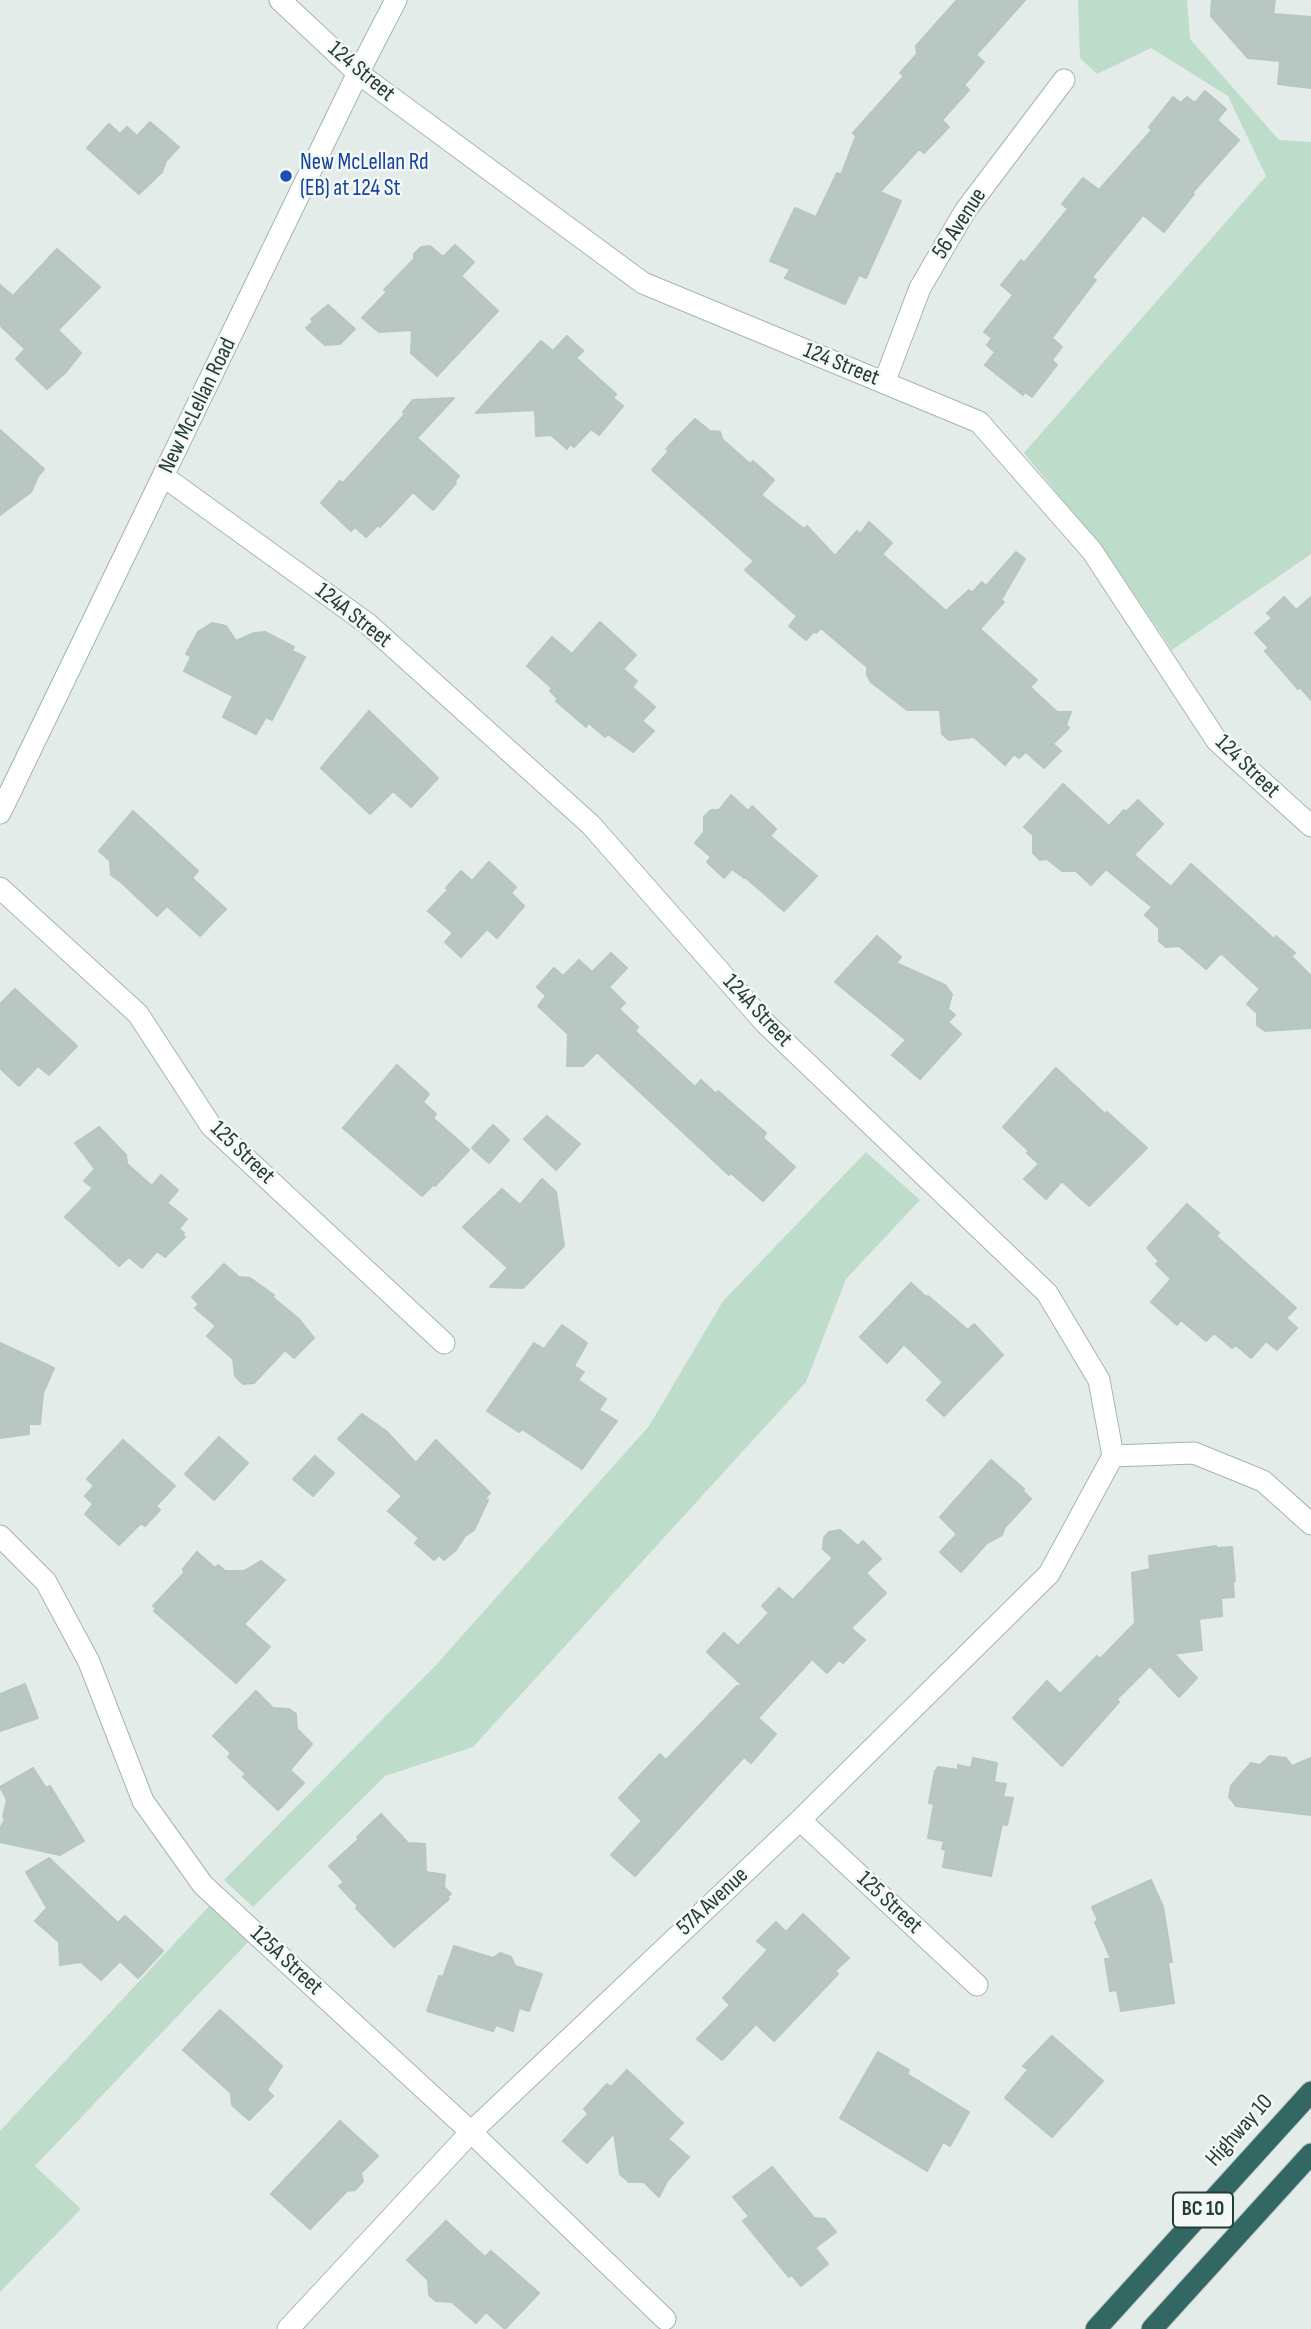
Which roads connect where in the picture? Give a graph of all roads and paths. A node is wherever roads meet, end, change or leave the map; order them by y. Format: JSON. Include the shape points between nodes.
{"nodes":[{"id":1,"x":280,"y":0,"type":"edge"},
{"id":2,"x":396,"y":0,"type":"edge"},
{"id":3,"x":358,"y":74,"type":"junction"},
{"id":4,"x":1064,"y":80,"type":"dead end"},
{"id":5,"x":884,"y":383,"type":"junction"},
{"id":6,"x":163,"y":476,"type":"junction"},
{"id":7,"x":0,"y":813,"type":"edge"},
{"id":8,"x":1311,"y":826,"type":"edge"},
{"id":9,"x":0,"y":888,"type":"edge"},
{"id":10,"x":444,"y":1343,"type":"dead end"},
{"id":11,"x":1113,"y":1456,"type":"junction"},
{"id":12,"x":1311,"y":1524,"type":"edge"},
{"id":13,"x":0,"y":1536,"type":"edge"},
{"id":14,"x":800,"y":1820,"type":"junction"},
{"id":15,"x":977,"y":1985,"type":"dead end"},
{"id":16,"x":1311,"y":2092,"type":"edge"},
{"id":17,"x":471,"y":2132,"type":"junction"},
{"id":18,"x":1311,"y":2154,"type":"edge"},
{"id":19,"x":665,"y":2319,"type":"dead end"},
{"id":20,"x":288,"y":2329,"type":"edge"},
{"id":21,"x":1096,"y":2329,"type":"edge"},
{"id":22,"x":1152,"y":2329,"type":"edge"}],
"edges":[{"from":1,"to":3,"type":"street","name":"124 Street"},
{"from":2,"to":3,"type":"street","name":"New McLellan Road"},
{"from":3,"to":5,"type":"street","name":"124 Street","via":[[643,284]]},
{"from":3,"to":6,"type":"street","name":"New McLellan Road"},
{"from":4,"to":5,"type":"street","name":"56 Avenue","via":[[965,211],[920,288]]},
{"from":5,"to":8,"type":"street","name":"124 Street","via":[[979,422],[1092,551],[1217,741]]},
{"from":6,"to":7,"type":"street","name":"New McLellan Road"},
{"from":6,"to":11,"type":"street","name":"124A Street","via":[[368,624],[592,825],[766,1024],[1047,1293],[1099,1380]]},
{"from":9,"to":10,"type":"street","name":"125 Street","via":[[138,1014],[211,1126]]},
{"from":11,"to":12,"type":"street","via":[[1194,1453],[1263,1481]]},
{"from":11,"to":14,"type":"street","name":"57A Avenue","via":[[1049,1574]]},
{"from":13,"to":17,"type":"street","name":"125A Street","via":[[46,1582],[89,1662],[143,1801],[203,1885]]},
{"from":14,"to":15,"type":"street","name":"125 Street"},
{"from":14,"to":17,"type":"street","name":"57A Avenue"},
{"from":16,"to":21,"type":"highway","name":"Highway 10","number":"BC 10"},
{"from":17,"to":19,"type":"street","name":"125A Street"},
{"from":17,"to":20,"type":"street","name":"57A Avenue"},
{"from":18,"to":22,"type":"highway","number":"BC 10"}]}
